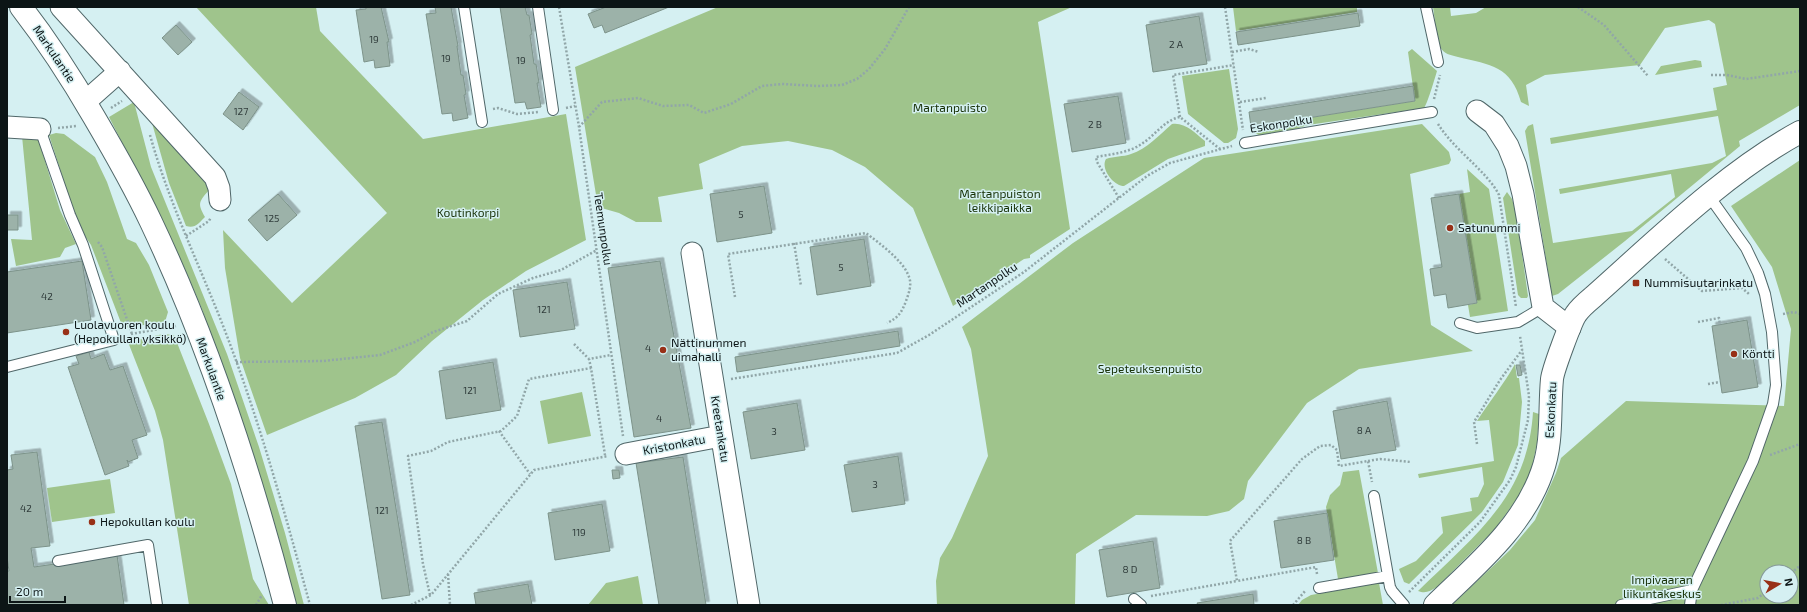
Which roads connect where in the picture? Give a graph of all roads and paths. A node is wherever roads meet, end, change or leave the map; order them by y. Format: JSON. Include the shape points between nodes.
{"nodes":[{"id":1,"x":21,"y":7,"type":"edge"},
{"id":2,"x":61,"y":7,"type":"edge"},
{"id":3,"x":464,"y":7,"type":"edge"},
{"id":4,"x":538,"y":7,"type":"edge"},
{"id":5,"x":559,"y":7,"type":"edge"},
{"id":6,"x":909,"y":7,"type":"edge"},
{"id":7,"x":1225,"y":7,"type":"edge"},
{"id":8,"x":1426,"y":7,"type":"edge"},
{"id":9,"x":1578,"y":7,"type":"edge"},
{"id":10,"x":1232,"y":52,"type":"junction"},
{"id":11,"x":1259,"y":52,"type":"dead end"},
{"id":12,"x":1438,"y":62,"type":"joint"},
{"id":13,"x":1234,"y":65,"type":"junction"},
{"id":14,"x":1800,"y":70,"type":"edge"},
{"id":15,"x":120,"y":71,"type":"junction"},
{"id":16,"x":1711,"y":75,"type":"dead end"},
{"id":17,"x":1648,"y":76,"type":"dead end"},
{"id":18,"x":1266,"y":98,"type":"dead end"},
{"id":19,"x":86,"y":102,"type":"junction"},
{"id":20,"x":1240,"y":102,"type":"junction"},
{"id":21,"x":575,"y":106,"type":"junction"},
{"id":22,"x":553,"y":110,"type":"junction"},
{"id":23,"x":480,"y":111,"type":"junction"},
{"id":24,"x":1477,"y":111,"type":"dead end"},
{"id":25,"x":1432,"y":112,"type":"junction"},
{"id":26,"x":1180,"y":117,"type":"junction"},
{"id":27,"x":482,"y":122,"type":"dead end"},
{"id":28,"x":7,"y":126,"type":"edge"},
{"id":29,"x":579,"y":127,"type":"junction"},
{"id":30,"x":40,"y":129,"type":"joint"},
{"id":31,"x":1800,"y":132,"type":"edge"},
{"id":32,"x":1245,"y":142,"type":"junction"},
{"id":33,"x":1220,"y":149,"type":"junction"},
{"id":34,"x":1708,"y":196,"type":"junction"},
{"id":35,"x":1119,"y":198,"type":"junction"},
{"id":36,"x":220,"y":200,"type":"joint"},
{"id":37,"x":79,"y":235,"type":"junction"},
{"id":38,"x":186,"y":236,"type":"dead end"},
{"id":39,"x":794,"y":243,"type":"junction"},
{"id":40,"x":597,"y":250,"type":"junction"},
{"id":41,"x":692,"y":253,"type":"dead end"},
{"id":42,"x":1664,"y":259,"type":"dead end"},
{"id":43,"x":801,"y":286,"type":"dead end"},
{"id":44,"x":735,"y":297,"type":"dead end"},
{"id":45,"x":1543,"y":307,"type":"junction"},
{"id":46,"x":1769,"y":313,"type":"junction"},
{"id":47,"x":1800,"y":314,"type":"edge"},
{"id":48,"x":1518,"y":322,"type":"junction"},
{"id":49,"x":1698,"y":322,"type":"dead end"},
{"id":50,"x":887,"y":323,"type":"dead end"},
{"id":51,"x":1460,"y":323,"type":"dead end"},
{"id":52,"x":1720,"y":325,"type":"dead end"},
{"id":53,"x":1570,"y":328,"type":"junction"},
{"id":54,"x":181,"y":332,"type":"dead end"},
{"id":55,"x":132,"y":334,"type":"junction"},
{"id":56,"x":114,"y":340,"type":"junction"},
{"id":57,"x":574,"y":344,"type":"dead end"},
{"id":58,"x":1522,"y":350,"type":"junction"},
{"id":59,"x":611,"y":355,"type":"junction"},
{"id":60,"x":589,"y":359,"type":"junction"},
{"id":61,"x":236,"y":362,"type":"dead end"},
{"id":62,"x":7,"y":367,"type":"edge"},
{"id":63,"x":590,"y":368,"type":"junction"},
{"id":64,"x":713,"y":382,"type":"junction"},
{"id":65,"x":1720,"y":382,"type":"dead end"},
{"id":66,"x":1708,"y":384,"type":"dead end"},
{"id":67,"x":499,"y":432,"type":"junction"},
{"id":68,"x":721,"y":436,"type":"junction"},
{"id":69,"x":1477,"y":444,"type":"dead end"},
{"id":70,"x":1800,"y":444,"type":"edge"},
{"id":71,"x":616,"y":456,"type":"junction"},
{"id":72,"x":1368,"y":461,"type":"junction"},
{"id":73,"x":1754,"y":461,"type":"junction"},
{"id":74,"x":1411,"y":462,"type":"dead end"},
{"id":75,"x":530,"y":474,"type":"junction"},
{"id":76,"x":1374,"y":496,"type":"joint"},
{"id":77,"x":58,"y":561,"type":"dead end"},
{"id":78,"x":448,"y":573,"type":"junction"},
{"id":79,"x":1388,"y":576,"type":"junction"},
{"id":80,"x":1237,"y":581,"type":"junction"},
{"id":81,"x":1319,"y":588,"type":"joint"},
{"id":82,"x":262,"y":589,"type":"dead end"},
{"id":83,"x":1692,"y":590,"type":"junction"},
{"id":84,"x":431,"y":595,"type":"junction"},
{"id":85,"x":1759,"y":597,"type":"edge"},
{"id":86,"x":1137,"y":602,"type":"edge"},
{"id":87,"x":1402,"y":603,"type":"edge"},
{"id":88,"x":157,"y":605,"type":"edge"},
{"id":89,"x":256,"y":605,"type":"edge"},
{"id":90,"x":284,"y":605,"type":"edge"},
{"id":91,"x":411,"y":605,"type":"edge"},
{"id":92,"x":450,"y":605,"type":"edge"},
{"id":93,"x":749,"y":605,"type":"edge"},
{"id":94,"x":1434,"y":605,"type":"edge"},
{"id":95,"x":1621,"y":605,"type":"edge"},
{"id":96,"x":1690,"y":605,"type":"edge"},
{"id":97,"x":1721,"y":605,"type":"edge"}],
"edges":[{"from":1,"to":19,"type":"main road","name":"Markulantie"},
{"from":2,"to":15,"type":"street"},
{"from":3,"to":23,"type":"lane"},
{"from":4,"to":22,"type":"lane"},
{"from":5,"to":21,"type":"path","name":"Teemunpolku"},
{"from":6,"to":29,"type":"path","via":[[885,49],[869,69],[849,82],[762,86],[731,104],[704,113],[689,105],[662,106],[638,98],[602,102]]},
{"from":7,"to":10,"type":"path","name":"Eskonpolku"},
{"from":8,"to":12,"type":"lane"},
{"from":9,"to":17,"type":"path","via":[[1604,25]]},
{"from":10,"to":11,"type":"path","via":[[1249,49]]},
{"from":10,"to":13,"type":"path","name":"Eskonpolku"},
{"from":12,"to":25,"type":"path","via":[[1440,76]]},
{"from":13,"to":20,"type":"path","name":"Eskonpolku"},
{"from":13,"to":26,"type":"path","via":[[1173,75]]},
{"from":14,"to":16,"type":"path","via":[[1746,79]]},
{"from":15,"to":19,"type":"street"},
{"from":15,"to":36,"type":"street","via":[[215,178],[220,188]]},
{"from":18,"to":20,"type":"path"},
{"from":19,"to":90,"type":"main road","name":"Markulantie","via":[[150,220],[200,336],[251,482]]},
{"from":20,"to":32,"type":"path","name":"Eskonpolku"},
{"from":21,"to":22,"type":"path"},
{"from":21,"to":29,"type":"path","name":"Teemunpolku"},
{"from":22,"to":23,"type":"path","via":[[517,114],[498,108]]},
{"from":23,"to":27,"type":"lane"},
{"from":24,"to":45,"type":"street","via":[[1494,124],[1508,146],[1516,166]]},
{"from":25,"to":32,"type":"lane","name":"Eskonpolku"},
{"from":25,"to":48,"type":"path","via":[[1439,126],[1458,150],[1495,187],[1499,196]]},
{"from":26,"to":33,"type":"path"},
{"from":26,"to":35,"type":"path","via":[[1173,118],[1143,144],[1128,151],[1096,157],[1096,162]]},
{"from":28,"to":30,"type":"street"},
{"from":29,"to":40,"type":"path","name":"Teemunpolku"},
{"from":30,"to":37,"type":"lane"},
{"from":31,"to":34,"type":"main road","via":[[1776,146]]},
{"from":32,"to":33,"type":"path","name":"Martanpolku"},
{"from":33,"to":35,"type":"path","name":"Martanpolku","via":[[1170,163],[1147,176]]},
{"from":34,"to":46,"type":"lane","via":[[1746,248],[1758,274]]},
{"from":34,"to":53,"type":"main road","via":[[1593,296],[1575,314]]},
{"from":35,"to":64,"type":"path","name":"Martanpolku","via":[[1024,272],[897,353]]},
{"from":36,"to":38,"type":"path","via":[[209,221]]},
{"from":37,"to":55,"type":"path","via":[[95,240],[102,247]]},
{"from":37,"to":56,"type":"lane"},
{"from":39,"to":43,"type":"path"},
{"from":39,"to":44,"type":"path","via":[[728,254]]},
{"from":39,"to":50,"type":"path","via":[[862,232],[874,239],[904,267],[910,278],[910,291],[903,310],[896,319]]},
{"from":40,"to":59,"type":"path","name":"Teemunpolku"},
{"from":40,"to":61,"type":"path","via":[[561,270],[533,278],[498,294],[467,321],[433,332],[415,342],[380,355],[323,362]]},
{"from":41,"to":64,"type":"street","name":"Kreetankatu"},
{"from":42,"to":46,"type":"path","via":[[1702,291],[1742,288]]},
{"from":45,"to":48,"type":"lane"},
{"from":45,"to":53,"type":"street"},
{"from":46,"to":47,"type":"path"},
{"from":46,"to":73,"type":"lane","via":[[1776,385],[1773,404]]},
{"from":48,"to":51,"type":"lane","via":[[1477,328]]},
{"from":48,"to":58,"type":"path"},
{"from":49,"to":52,"type":"path","via":[[1719,318]]},
{"from":53,"to":94,"type":"main road","name":"Eskonkatu","via":[[1552,378],[1547,456],[1531,500],[1484,558]]},
{"from":54,"to":55,"type":"path","via":[[178,325]]},
{"from":55,"to":56,"type":"path"},
{"from":56,"to":62,"type":"lane"},
{"from":57,"to":60,"type":"path"},
{"from":58,"to":69,"type":"path","via":[[1474,422]]},
{"from":58,"to":87,"type":"path","via":[[1529,396],[1528,420],[1516,468],[1480,522]]},
{"from":59,"to":60,"type":"path"},
{"from":59,"to":71,"type":"path","name":"Teemunpolku"},
{"from":60,"to":63,"type":"path"},
{"from":63,"to":67,"type":"path","via":[[529,379],[517,416]]},
{"from":63,"to":71,"type":"path"},
{"from":64,"to":68,"type":"street","name":"Kreetankatu"},
{"from":65,"to":66,"type":"path"},
{"from":67,"to":75,"type":"path"},
{"from":67,"to":84,"type":"path","via":[[448,442],[431,451],[408,456],[423,564]]},
{"from":68,"to":71,"type":"street","name":"Kristonkatu"},
{"from":68,"to":93,"type":"street","name":"Kreetankatu"},
{"from":70,"to":73,"type":"path"},
{"from":71,"to":75,"type":"path","via":[[534,470]]},
{"from":72,"to":74,"type":"path","via":[[1380,459]]},
{"from":72,"to":76,"type":"path"},
{"from":72,"to":80,"type":"path","via":[[1339,466],[1337,450],[1331,445],[1320,446],[1302,459],[1230,541]]},
{"from":73,"to":83,"type":"lane"},
{"from":75,"to":78,"type":"path"},
{"from":76,"to":79,"type":"lane"},
{"from":77,"to":88,"type":"lane","via":[[148,545]]},
{"from":78,"to":84,"type":"path"},
{"from":78,"to":92,"type":"path"},
{"from":79,"to":81,"type":"lane"},
{"from":79,"to":87,"type":"lane","via":[[1392,591]]},
{"from":80,"to":81,"type":"path","via":[[1316,567]]},
{"from":80,"to":86,"type":"path"},
{"from":82,"to":89,"type":"path","via":[[262,596]]},
{"from":83,"to":95,"type":"lane"},
{"from":83,"to":96,"type":"lane"},
{"from":84,"to":91,"type":"path"},
{"from":85,"to":97,"type":"path"}]}
